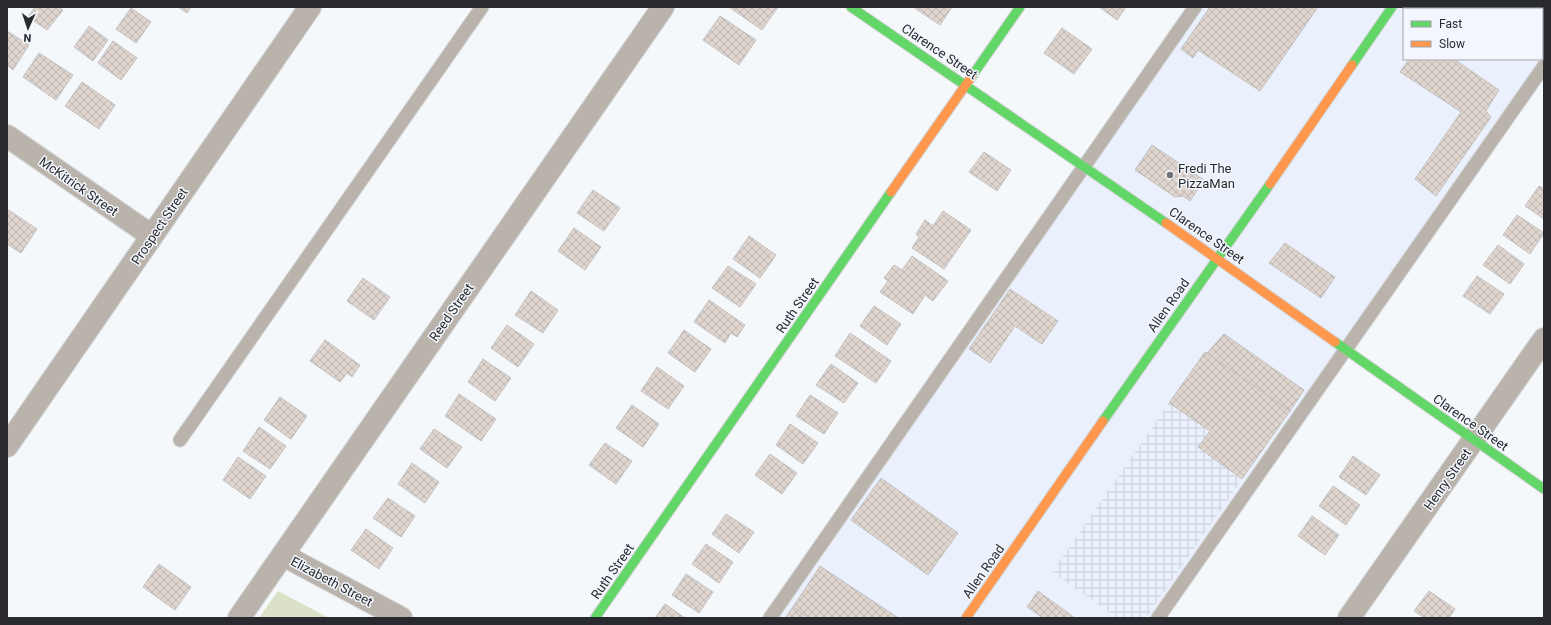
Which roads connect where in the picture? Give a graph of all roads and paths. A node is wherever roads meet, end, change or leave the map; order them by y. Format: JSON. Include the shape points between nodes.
{"nodes":[{"id":1,"x":310,"y":7,"type":"edge"},
{"id":2,"x":482,"y":7,"type":"edge"},
{"id":3,"x":663,"y":7,"type":"edge"},
{"id":4,"x":851,"y":7,"type":"edge"},
{"id":5,"x":1020,"y":7,"type":"edge"},
{"id":6,"x":1195,"y":7,"type":"edge"},
{"id":7,"x":1392,"y":7,"type":"edge"},
{"id":8,"x":1544,"y":66,"type":"edge"},
{"id":9,"x":966,"y":85,"type":"junction"},
{"id":10,"x":7,"y":136,"type":"edge"},
{"id":11,"x":1084,"y":166,"type":"junction"},
{"id":12,"x":152,"y":236,"type":"junction"},
{"id":13,"x":1217,"y":258,"type":"junction"},
{"id":14,"x":1544,"y":339,"type":"edge"},
{"id":15,"x":1346,"y":350,"type":"junction"},
{"id":16,"x":180,"y":440,"type":"dead end"},
{"id":17,"x":1474,"y":440,"type":"junction"},
{"id":18,"x":7,"y":446,"type":"edge"},
{"id":19,"x":1544,"y":489,"type":"edge"},
{"id":20,"x":283,"y":555,"type":"junction"},
{"id":21,"x":239,"y":618,"type":"edge"},
{"id":22,"x":402,"y":618,"type":"edge"},
{"id":23,"x":595,"y":618,"type":"edge"},
{"id":24,"x":770,"y":618,"type":"edge"},
{"id":25,"x":966,"y":618,"type":"edge"},
{"id":26,"x":1158,"y":618,"type":"edge"},
{"id":27,"x":1349,"y":618,"type":"edge"}],
"edges":[{"from":1,"to":12,"type":"street","name":"Prospect Street"},
{"from":2,"to":16,"type":"lane"},
{"from":3,"to":20,"type":"street","name":"Reed Street"},
{"from":4,"to":9,"type":"street","name":"Clarence Street"},
{"from":5,"to":9,"type":"street","name":"Ruth Street"},
{"from":6,"to":11,"type":"lane"},
{"from":7,"to":13,"type":"street","name":"Allen Road"},
{"from":8,"to":15,"type":"lane"},
{"from":9,"to":11,"type":"street","name":"Clarence Street"},
{"from":9,"to":23,"type":"street","name":"Ruth Street"},
{"from":10,"to":12,"type":"street","name":"McKitrick Street"},
{"from":11,"to":13,"type":"street","name":"Clarence Street"},
{"from":11,"to":24,"type":"lane"},
{"from":12,"to":18,"type":"street","name":"Prospect Street"},
{"from":13,"to":15,"type":"street","name":"Clarence Street"},
{"from":13,"to":25,"type":"street","name":"Allen Road"},
{"from":14,"to":17,"type":"street","name":"Henry Street"},
{"from":15,"to":17,"type":"street","name":"Clarence Street"},
{"from":15,"to":26,"type":"lane"},
{"from":17,"to":19,"type":"street","name":"Clarence Street"},
{"from":17,"to":27,"type":"street","name":"Henry Street"},
{"from":20,"to":21,"type":"street","name":"Reed Street"},
{"from":20,"to":22,"type":"street","name":"Elizabeth Street"}]}
